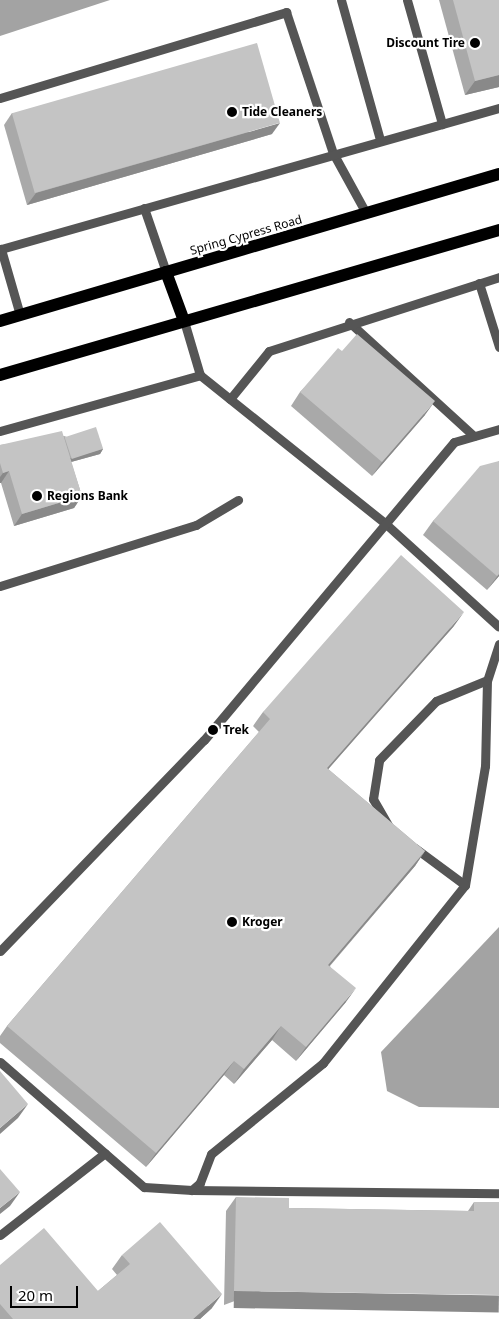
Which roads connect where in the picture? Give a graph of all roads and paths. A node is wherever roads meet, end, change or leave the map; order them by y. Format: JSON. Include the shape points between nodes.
{"nodes":[{"id":1,"x":341,"y":0,"type":"edge"},
{"id":2,"x":407,"y":0,"type":"edge"},
{"id":3,"x":0,"y":98,"type":"edge"},
{"id":4,"x":499,"y":108,"type":"edge"},
{"id":5,"x":442,"y":124,"type":"junction"},
{"id":6,"x":380,"y":140,"type":"junction"},
{"id":7,"x":333,"y":153,"type":"junction"},
{"id":8,"x":499,"y":174,"type":"edge"},
{"id":9,"x":144,"y":208,"type":"junction"},
{"id":10,"x":366,"y":213,"type":"junction"},
{"id":11,"x":499,"y":230,"type":"edge"},
{"id":12,"x":0,"y":249,"type":"edge"},
{"id":13,"x":166,"y":272,"type":"junction"},
{"id":14,"x":499,"y":277,"type":"edge"},
{"id":15,"x":479,"y":283,"type":"junction"},
{"id":16,"x":20,"y":315,"type":"junction"},
{"id":17,"x":0,"y":321,"type":"edge"},
{"id":18,"x":184,"y":321,"type":"junction"},
{"id":19,"x":349,"y":322,"type":"junction"},
{"id":20,"x":499,"y":347,"type":"edge"},
{"id":21,"x":0,"y":375,"type":"edge"},
{"id":22,"x":200,"y":376,"type":"junction"},
{"id":23,"x":230,"y":400,"type":"junction"},
{"id":24,"x":499,"y":429,"type":"edge"},
{"id":25,"x":0,"y":431,"type":"edge"},
{"id":26,"x":474,"y":436,"type":"junction"},
{"id":27,"x":238,"y":500,"type":"dead end"},
{"id":28,"x":387,"y":525,"type":"junction"},
{"id":29,"x":0,"y":586,"type":"edge"},
{"id":30,"x":499,"y":627,"type":"edge"},
{"id":31,"x":499,"y":644,"type":"edge"},
{"id":32,"x":487,"y":680,"type":"junction"},
{"id":33,"x":392,"y":830,"type":"edge"},
{"id":34,"x":406,"y":841,"type":"edge"},
{"id":35,"x":465,"y":885,"type":"junction"},
{"id":36,"x":0,"y":951,"type":"edge"},
{"id":37,"x":0,"y":1062,"type":"edge"},
{"id":38,"x":105,"y":1153,"type":"junction"},
{"id":39,"x":192,"y":1190,"type":"junction"},
{"id":40,"x":499,"y":1193,"type":"edge"},
{"id":41,"x":0,"y":1235,"type":"edge"}],
"edges":[{"from":1,"to":6,"type":"lane"},
{"from":2,"to":5,"type":"lane"},
{"from":3,"to":7,"type":"lane","via":[[286,12]]},
{"from":4,"to":5,"type":"lane"},
{"from":5,"to":6,"type":"lane"},
{"from":6,"to":7,"type":"lane"},
{"from":7,"to":9,"type":"lane"},
{"from":7,"to":10,"type":"lane"},
{"from":8,"to":10,"type":"main road","name":"Spring Cypress Road"},
{"from":9,"to":12,"type":"lane"},
{"from":9,"to":13,"type":"lane"},
{"from":10,"to":13,"type":"main road","name":"Spring Cypress Road"},
{"from":11,"to":18,"type":"main road"},
{"from":12,"to":16,"type":"lane"},
{"from":13,"to":16,"type":"main road","name":"Spring Cypress Road"},
{"from":13,"to":18,"type":"main road"},
{"from":14,"to":15,"type":"lane"},
{"from":15,"to":19,"type":"lane"},
{"from":15,"to":20,"type":"lane"},
{"from":16,"to":17,"type":"main road","name":"Spring Cypress Road"},
{"from":18,"to":21,"type":"main road"},
{"from":18,"to":22,"type":"lane"},
{"from":19,"to":23,"type":"lane","via":[[269,351]]},
{"from":19,"to":26,"type":"lane"},
{"from":22,"to":23,"type":"lane"},
{"from":22,"to":25,"type":"lane"},
{"from":23,"to":28,"type":"lane"},
{"from":24,"to":26,"type":"lane"},
{"from":26,"to":28,"type":"lane","via":[[454,442]]},
{"from":27,"to":29,"type":"lane","via":[[196,525]]},
{"from":28,"to":30,"type":"lane"},
{"from":28,"to":36,"type":"lane","via":[[204,740]]},
{"from":31,"to":32,"type":"lane"},
{"from":32,"to":33,"type":"lane","via":[[436,701],[378,760],[373,800]]},
{"from":32,"to":35,"type":"lane","via":[[485,766]]},
{"from":34,"to":35,"type":"lane"},
{"from":35,"to":39,"type":"lane","via":[[323,1063],[211,1154],[200,1183]]},
{"from":37,"to":38,"type":"lane"},
{"from":38,"to":39,"type":"lane","via":[[144,1187]]},
{"from":38,"to":41,"type":"lane"},
{"from":39,"to":40,"type":"lane"}]}
